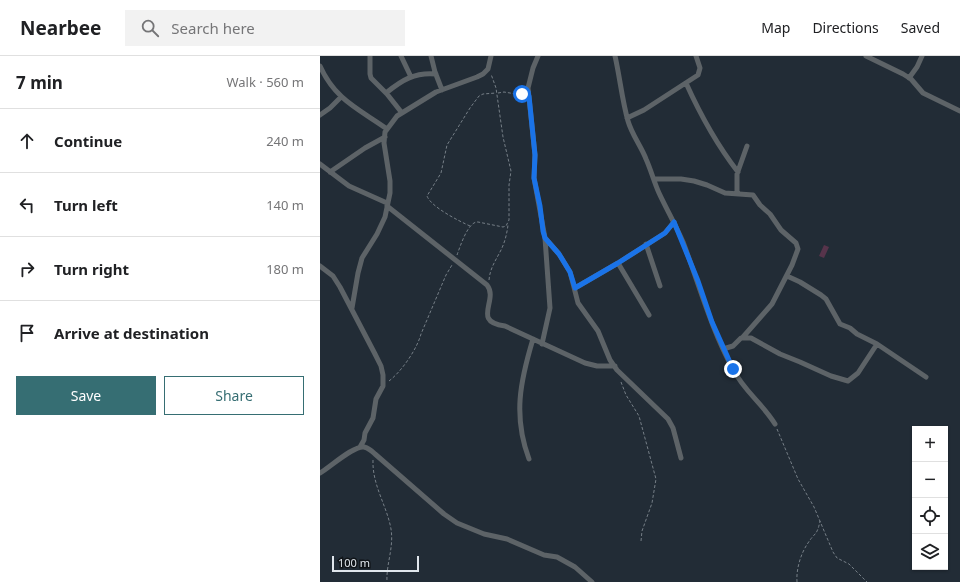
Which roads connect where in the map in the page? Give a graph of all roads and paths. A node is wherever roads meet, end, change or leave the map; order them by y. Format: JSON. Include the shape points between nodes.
{"nodes":[{"id":1,"x":370,"y":56,"type":"edge"},
{"id":2,"x":401,"y":56,"type":"edge"},
{"id":3,"x":432,"y":56,"type":"edge"},
{"id":4,"x":491,"y":56,"type":"edge"},
{"id":5,"x":538,"y":56,"type":"edge"},
{"id":6,"x":614,"y":56,"type":"edge"},
{"id":7,"x":696,"y":56,"type":"edge"},
{"id":8,"x":866,"y":56,"type":"edge"},
{"id":9,"x":922,"y":56,"type":"edge"},
{"id":10,"x":320,"y":66,"type":"edge"},
{"id":11,"x":488,"y":69,"type":"junction"},
{"id":12,"x":436,"y":74,"type":"junction"},
{"id":13,"x":411,"y":77,"type":"junction"},
{"id":14,"x":909,"y":78,"type":"junction"},
{"id":15,"x":686,"y":83,"type":"junction"},
{"id":16,"x":442,"y":90,"type":"junction"},
{"id":17,"x":386,"y":93,"type":"junction"},
{"id":18,"x":497,"y":93,"type":"junction"},
{"id":19,"x":529,"y":96,"type":"junction"},
{"id":20,"x":341,"y":97,"type":"junction"},
{"id":21,"x":960,"y":111,"type":"edge"},
{"id":22,"x":402,"y":113,"type":"junction"},
{"id":23,"x":320,"y":115,"type":"edge"},
{"id":24,"x":627,"y":118,"type":"junction"},
{"id":25,"x":387,"y":128,"type":"junction"},
{"id":26,"x":385,"y":136,"type":"junction"},
{"id":27,"x":747,"y":146,"type":"dead end"},
{"id":28,"x":320,"y":164,"type":"edge"},
{"id":29,"x":330,"y":172,"type":"junction"},
{"id":30,"x":738,"y":172,"type":"junction"},
{"id":31,"x":654,"y":179,"type":"junction"},
{"id":32,"x":737,"y":194,"type":"junction"},
{"id":33,"x":387,"y":205,"type":"junction"},
{"id":34,"x":674,"y":222,"type":"junction"},
{"id":35,"x":508,"y":223,"type":"junction"},
{"id":36,"x":470,"y":226,"type":"junction"},
{"id":37,"x":545,"y":238,"type":"junction"},
{"id":38,"x":646,"y":244,"type":"junction"},
{"id":39,"x":455,"y":260,"type":"junction"},
{"id":40,"x":618,"y":263,"type":"junction"},
{"id":41,"x":320,"y":266,"type":"edge"},
{"id":42,"x":787,"y":276,"type":"junction"},
{"id":43,"x":489,"y":286,"type":"junction"},
{"id":44,"x":660,"y":286,"type":"dead end"},
{"id":45,"x":575,"y":288,"type":"junction"},
{"id":46,"x":352,"y":308,"type":"junction"},
{"id":47,"x":649,"y":315,"type":"dead end"},
{"id":48,"x":743,"y":337,"type":"junction"},
{"id":49,"x":533,"y":339,"type":"junction"},
{"id":50,"x":542,"y":344,"type":"junction"},
{"id":51,"x":877,"y":344,"type":"junction"},
{"id":52,"x":723,"y":349,"type":"junction"},
{"id":53,"x":614,"y":366,"type":"junction"},
{"id":54,"x":619,"y":372,"type":"junction"},
{"id":55,"x":926,"y":377,"type":"dead end"},
{"id":56,"x":384,"y":384,"type":"junction"},
{"id":57,"x":775,"y":424,"type":"joint"},
{"id":58,"x":360,"y":447,"type":"junction"},
{"id":59,"x":374,"y":453,"type":"junction"},
{"id":60,"x":681,"y":458,"type":"dead end"},
{"id":61,"x":529,"y":459,"type":"dead end"},
{"id":62,"x":320,"y":473,"type":"edge"},
{"id":63,"x":820,"y":521,"type":"junction"},
{"id":64,"x":641,"y":541,"type":"dead end"},
{"id":65,"x":387,"y":582,"type":"edge"},
{"id":66,"x":592,"y":582,"type":"edge"},
{"id":67,"x":797,"y":582,"type":"edge"},
{"id":68,"x":867,"y":582,"type":"edge"}],
"edges":[{"from":1,"to":17,"type":"street","via":[[371,78]]},
{"from":2,"to":13,"type":"street"},
{"from":3,"to":12,"type":"street"},
{"from":4,"to":11,"type":"street"},
{"from":5,"to":19,"type":"street","via":[[530,80]]},
{"from":6,"to":24,"type":"street"},
{"from":7,"to":15,"type":"street","via":[[700,72]]},
{"from":8,"to":14,"type":"street"},
{"from":9,"to":14,"type":"street"},
{"from":10,"to":20,"type":"street"},
{"from":11,"to":16,"type":"street","via":[[477,77]]},
{"from":11,"to":18,"type":"path"},
{"from":12,"to":13,"type":"street","via":[[417,74]]},
{"from":12,"to":16,"type":"street"},
{"from":13,"to":17,"type":"street"},
{"from":14,"to":21,"type":"street","via":[[923,93]]},
{"from":15,"to":24,"type":"street"},
{"from":15,"to":30,"type":"street","via":[[702,118]]},
{"from":16,"to":22,"type":"street"},
{"from":17,"to":22,"type":"street"},
{"from":18,"to":19,"type":"path"},
{"from":18,"to":35,"type":"path","via":[[511,171]]},
{"from":18,"to":36,"type":"path","via":[[479,96],[470,108],[447,145],[441,173],[427,196],[442,210]]},
{"from":19,"to":37,"type":"street","via":[[535,155],[534,178]]},
{"from":20,"to":23,"type":"street"},
{"from":20,"to":25,"type":"street","via":[[359,112]]},
{"from":22,"to":25,"type":"street"},
{"from":24,"to":31,"type":"street"},
{"from":25,"to":26,"type":"street"},
{"from":26,"to":29,"type":"street"},
{"from":26,"to":33,"type":"street","via":[[390,181]]},
{"from":27,"to":30,"type":"street"},
{"from":28,"to":29,"type":"street"},
{"from":29,"to":33,"type":"street","via":[[349,186]]},
{"from":30,"to":32,"type":"street"},
{"from":31,"to":32,"type":"street","via":[[694,181],[725,193]]},
{"from":31,"to":34,"type":"street"},
{"from":32,"to":42,"type":"street","via":[[753,195],[781,230],[796,244],[798,249]]},
{"from":33,"to":39,"type":"street"},
{"from":33,"to":46,"type":"street","via":[[378,234],[362,258]]},
{"from":34,"to":38,"type":"street","via":[[665,233]]},
{"from":34,"to":52,"type":"street"},
{"from":35,"to":36,"type":"path","via":[[503,227],[475,222]]},
{"from":35,"to":43,"type":"path","via":[[507,234],[490,271]]},
{"from":36,"to":39,"type":"path"},
{"from":37,"to":45,"type":"street","via":[[570,272]]},
{"from":37,"to":50,"type":"street","via":[[550,308]]},
{"from":38,"to":40,"type":"street"},
{"from":38,"to":44,"type":"street"},
{"from":39,"to":43,"type":"street"},
{"from":39,"to":56,"type":"path","via":[[446,275],[419,343],[399,372]]},
{"from":40,"to":45,"type":"street"},
{"from":40,"to":47,"type":"street"},
{"from":41,"to":46,"type":"street","via":[[333,276]]},
{"from":42,"to":48,"type":"street","via":[[772,304]]},
{"from":42,"to":51,"type":"street","via":[[826,299],[840,324]]},
{"from":43,"to":49,"type":"street","via":[[489,320]]},
{"from":45,"to":53,"type":"street","via":[[578,303],[598,331],[604,349]]},
{"from":46,"to":56,"type":"street","via":[[381,366]]},
{"from":48,"to":51,"type":"street","via":[[751,338],[780,354],[848,381],[858,373]]},
{"from":48,"to":52,"type":"street","via":[[734,346]]},
{"from":49,"to":50,"type":"street"},
{"from":49,"to":61,"type":"street","via":[[520,394],[521,434]]},
{"from":50,"to":53,"type":"street","via":[[585,363]]},
{"from":51,"to":55,"type":"street"},
{"from":52,"to":57,"type":"street","via":[[741,384]]},
{"from":53,"to":54,"type":"street"},
{"from":54,"to":60,"type":"street","via":[[668,419]]},
{"from":54,"to":64,"type":"path","via":[[626,395],[639,416],[656,479]]},
{"from":56,"to":58,"type":"street"},
{"from":57,"to":63,"type":"path","via":[[798,479]]},
{"from":58,"to":59,"type":"street","via":[[368,448]]},
{"from":58,"to":62,"type":"street"},
{"from":59,"to":65,"type":"path","via":[[373,470],[380,498],[388,515],[392,540]]},
{"from":59,"to":66,"type":"street","via":[[457,523],[484,534],[507,539],[544,555],[557,557],[575,567]]},
{"from":63,"to":67,"type":"path","via":[[818,532],[805,547],[796,574]]},
{"from":63,"to":68,"type":"path","via":[[833,552]]}]}
